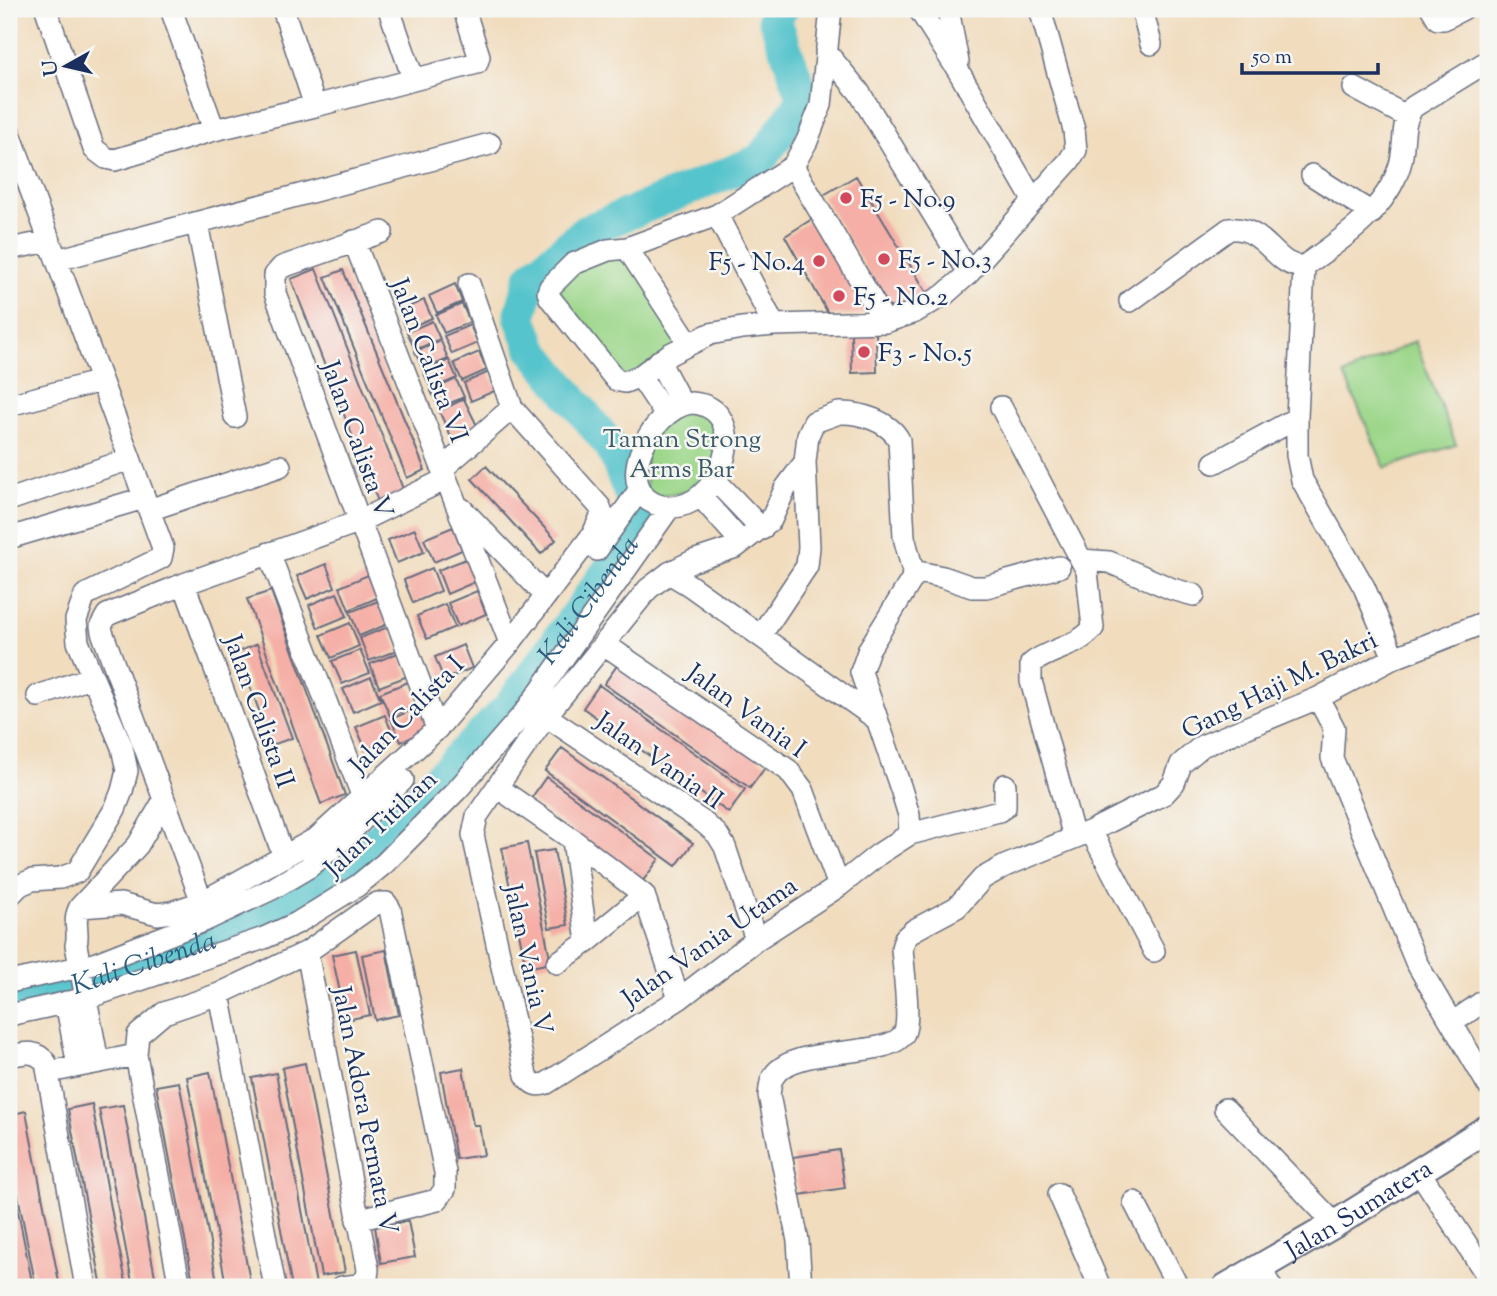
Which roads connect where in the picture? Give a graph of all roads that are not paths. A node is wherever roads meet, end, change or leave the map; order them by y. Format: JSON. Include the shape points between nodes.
{"nodes":[{"id":1,"x":46,"y":9,"type":"edge"},
{"id":2,"x":171,"y":9,"type":"edge"},
{"id":3,"x":282,"y":9,"type":"edge"},
{"id":4,"x":389,"y":9,"type":"edge"},
{"id":5,"x":464,"y":9,"type":"edge"},
{"id":6,"x":831,"y":9,"type":"edge"},
{"id":7,"x":919,"y":9,"type":"edge"},
{"id":8,"x":948,"y":9,"type":"edge"},
{"id":9,"x":1040,"y":9,"type":"edge"},
{"id":10,"x":1142,"y":9,"type":"edge"},
{"id":11,"x":1151,"y":44,"type":"dead end"},
{"id":12,"x":826,"y":52,"type":"junction"},
{"id":13,"x":1488,"y":61,"type":"edge"},
{"id":14,"x":959,"y":72,"type":"junction"},
{"id":15,"x":413,"y":78,"type":"junction"},
{"id":16,"x":1354,"y":88,"type":"dead end"},
{"id":17,"x":315,"y":106,"type":"junction"},
{"id":18,"x":1410,"y":112,"type":"junction"},
{"id":19,"x":9,"y":131,"type":"edge"},
{"id":20,"x":214,"y":131,"type":"junction"},
{"id":21,"x":490,"y":144,"type":"dead end"},
{"id":22,"x":793,"y":166,"type":"junction"},
{"id":23,"x":1312,"y":176,"type":"dead end"},
{"id":24,"x":1032,"y":200,"type":"junction"},
{"id":25,"x":1372,"y":213,"type":"junction"},
{"id":26,"x":717,"y":215,"type":"junction"},
{"id":27,"x":197,"y":223,"type":"junction"},
{"id":28,"x":382,"y":232,"type":"dead end"},
{"id":29,"x":354,"y":241,"type":"junction"},
{"id":30,"x":627,"y":248,"type":"junction"},
{"id":31,"x":9,"y":249,"type":"edge"},
{"id":32,"x":54,"y":250,"type":"junction"},
{"id":33,"x":1304,"y":266,"type":"junction"},
{"id":34,"x":969,"y":273,"type":"junction"},
{"id":35,"x":469,"y":284,"type":"dead end"},
{"id":36,"x":1130,"y":301,"type":"dead end"},
{"id":37,"x":886,"y":322,"type":"junction"},
{"id":38,"x":774,"y":325,"type":"junction"},
{"id":39,"x":689,"y":343,"type":"junction"},
{"id":40,"x":659,"y":361,"type":"junction"},
{"id":41,"x":640,"y":376,"type":"junction"},
{"id":42,"x":101,"y":381,"type":"junction"},
{"id":43,"x":9,"y":405,"type":"edge"},
{"id":44,"x":1001,"y":407,"type":"dead end"},
{"id":45,"x":512,"y":408,"type":"junction"},
{"id":46,"x":673,"y":409,"type":"junction"},
{"id":47,"x":235,"y":417,"type":"dead end"},
{"id":48,"x":1297,"y":418,"type":"junction"},
{"id":49,"x":130,"y":459,"type":"junction"},
{"id":50,"x":805,"y":462,"type":"junction"},
{"id":51,"x":1214,"y":463,"type":"dead end"},
{"id":52,"x":280,"y":466,"type":"dead end"},
{"id":53,"x":444,"y":474,"type":"junction"},
{"id":54,"x":715,"y":480,"type":"junction"},
{"id":55,"x":640,"y":489,"type":"junction"},
{"id":56,"x":699,"y":496,"type":"junction"},
{"id":57,"x":9,"y":499,"type":"edge"},
{"id":58,"x":454,"y":500,"type":"junction"},
{"id":59,"x":147,"y":504,"type":"junction"},
{"id":60,"x":670,"y":507,"type":"junction"},
{"id":61,"x":358,"y":522,"type":"junction"},
{"id":62,"x":762,"y":528,"type":"junction"},
{"id":63,"x":9,"y":538,"type":"edge"},
{"id":64,"x":736,"y":547,"type":"junction"},
{"id":65,"x":269,"y":553,"type":"junction"},
{"id":66,"x":1081,"y":561,"type":"junction"},
{"id":67,"x":1059,"y":567,"type":"dead end"},
{"id":68,"x":914,"y":571,"type":"junction"},
{"id":69,"x":668,"y":573,"type":"junction"},
{"id":70,"x":184,"y":584,"type":"junction"},
{"id":71,"x":1194,"y":595,"type":"dead end"},
{"id":72,"x":546,"y":596,"type":"junction"},
{"id":73,"x":1488,"y":621,"type":"edge"},
{"id":74,"x":761,"y":635,"type":"junction"},
{"id":75,"x":510,"y":643,"type":"junction"},
{"id":76,"x":604,"y":644,"type":"junction"},
{"id":77,"x":1394,"y":658,"type":"junction"},
{"id":78,"x":861,"y":672,"type":"junction"},
{"id":79,"x":93,"y":677,"type":"junction"},
{"id":80,"x":38,"y":696,"type":"dead end"},
{"id":81,"x":846,"y":696,"type":"junction"},
{"id":82,"x":1318,"y":698,"type":"junction"},
{"id":83,"x":546,"y":716,"type":"junction"},
{"id":84,"x":875,"y":718,"type":"junction"},
{"id":85,"x":437,"y":729,"type":"junction"},
{"id":86,"x":1005,"y":785,"type":"dead end"},
{"id":87,"x":497,"y":788,"type":"junction"},
{"id":88,"x":363,"y":798,"type":"junction"},
{"id":89,"x":164,"y":800,"type":"junction"},
{"id":90,"x":910,"y":834,"type":"junction"},
{"id":91,"x":1083,"y":834,"type":"junction"},
{"id":92,"x":573,"y":840,"type":"junction"},
{"id":93,"x":284,"y":857,"type":"junction"},
{"id":94,"x":839,"y":886,"type":"junction"},
{"id":95,"x":9,"y":895,"type":"edge"},
{"id":96,"x":644,"y":895,"type":"junction"},
{"id":97,"x":202,"y":902,"type":"junction"},
{"id":98,"x":79,"y":907,"type":"junction"},
{"id":99,"x":756,"y":940,"type":"junction"},
{"id":100,"x":587,"y":942,"type":"junction"},
{"id":101,"x":307,"y":951,"type":"junction"},
{"id":102,"x":1154,"y":951,"type":"dead end"},
{"id":103,"x":557,"y":963,"type":"dead end"},
{"id":104,"x":9,"y":982,"type":"edge"},
{"id":105,"x":88,"y":983,"type":"junction"},
{"id":106,"x":219,"y":994,"type":"junction"},
{"id":107,"x":1488,"y":998,"type":"edge"},
{"id":108,"x":679,"y":999,"type":"junction"},
{"id":109,"x":9,"y":1015,"type":"edge"},
{"id":110,"x":1452,"y":1023,"type":"junction"},
{"id":111,"x":136,"y":1055,"type":"junction"},
{"id":112,"x":9,"y":1056,"type":"edge"},
{"id":113,"x":88,"y":1064,"type":"junction"},
{"id":114,"x":49,"y":1072,"type":"junction"},
{"id":115,"x":536,"y":1085,"type":"joint"},
{"id":116,"x":1488,"y":1085,"type":"edge"},
{"id":117,"x":1226,"y":1109,"type":"dead end"},
{"id":118,"x":1488,"y":1128,"type":"edge"},
{"id":119,"x":1419,"y":1171,"type":"junction"},
{"id":120,"x":1059,"y":1195,"type":"dead end"},
{"id":121,"x":1134,"y":1202,"type":"dead end"},
{"id":122,"x":357,"y":1220,"type":"junction"},
{"id":123,"x":1335,"y":1224,"type":"junction"},
{"id":124,"x":1265,"y":1277,"type":"edge"},
{"id":125,"x":1488,"y":1277,"type":"edge"},
{"id":126,"x":86,"y":1287,"type":"edge"},
{"id":127,"x":180,"y":1287,"type":"edge"},
{"id":128,"x":275,"y":1287,"type":"edge"},
{"id":129,"x":342,"y":1287,"type":"edge"},
{"id":130,"x":801,"y":1287,"type":"edge"},
{"id":131,"x":1100,"y":1287,"type":"edge"},
{"id":132,"x":1178,"y":1287,"type":"edge"},
{"id":133,"x":1226,"y":1287,"type":"edge"}],
"edges":[{"from":1,"to":20,"type":"street","via":[[94,149],[106,158],[115,160]]},
{"from":2,"to":20,"type":"street"},
{"from":3,"to":17,"type":"street"},
{"from":4,"to":15,"type":"street"},
{"from":5,"to":15,"type":"street","via":[[479,56],[477,63]]},
{"from":6,"to":12,"type":"street"},
{"from":7,"to":14,"type":"street"},
{"from":8,"to":14,"type":"street"},
{"from":9,"to":24,"type":"street","via":[[1076,149]]},
{"from":10,"to":11,"type":"street"},
{"from":12,"to":22,"type":"street","via":[[821,105]]},
{"from":12,"to":34,"type":"street","via":[[859,92]]},
{"from":13,"to":18,"type":"street","via":[[1437,90]]},
{"from":14,"to":24,"type":"street"},
{"from":15,"to":17,"type":"street"},
{"from":16,"to":18,"type":"street"},
{"from":17,"to":20,"type":"street"},
{"from":18,"to":25,"type":"street","via":[[1397,175]]},
{"from":19,"to":32,"type":"street"},
{"from":21,"to":27,"type":"street"},
{"from":22,"to":26,"type":"street"},
{"from":22,"to":37,"type":"street"},
{"from":23,"to":25,"type":"street"},
{"from":24,"to":34,"type":"street"},
{"from":25,"to":33,"type":"street"},
{"from":26,"to":30,"type":"street"},
{"from":26,"to":38,"type":"street"},
{"from":27,"to":32,"type":"street"},
{"from":27,"to":47,"type":"street"},
{"from":28,"to":29,"type":"street","name":"Jalan Calista V"},
{"from":29,"to":53,"type":"street","name":"Jalan Calista VI"},
{"from":29,"to":61,"type":"street","name":"Jalan Calista V","via":[[289,263],[275,275],[274,283]]},
{"from":30,"to":39,"type":"street"},
{"from":30,"to":41,"type":"street","via":[[573,264],[548,292],[616,380]]},
{"from":31,"to":32,"type":"street"},
{"from":32,"to":42,"type":"street"},
{"from":33,"to":36,"type":"street","via":[[1286,262],[1254,233],[1229,229]]},
{"from":33,"to":48,"type":"street"},
{"from":34,"to":37,"type":"street","via":[[944,295]]},
{"from":35,"to":45,"type":"street"},
{"from":37,"to":38,"type":"street"},
{"from":38,"to":39,"type":"street","via":[[710,334]]},
{"from":39,"to":40,"type":"street"},
{"from":40,"to":41,"type":"street"},
{"from":40,"to":46,"type":"street"},
{"from":41,"to":46,"type":"street"},
{"from":42,"to":43,"type":"street"},
{"from":42,"to":49,"type":"street"},
{"from":44,"to":66,"type":"street"},
{"from":45,"to":53,"type":"street"},
{"from":45,"to":72,"type":"street","name":"Jalan Calista I","via":[[602,514],[593,534]]},
{"from":46,"to":54,"type":"street","via":[[699,403],[723,422],[726,450]]},
{"from":46,"to":55,"type":"street","via":[[645,440],[637,471]]},
{"from":48,"to":51,"type":"street"},
{"from":48,"to":77,"type":"street","via":[[1301,480],[1364,587]]},
{"from":49,"to":57,"type":"street"},
{"from":49,"to":59,"type":"street"},
{"from":50,"to":62,"type":"street"},
{"from":50,"to":68,"type":"street","via":[[808,435],[814,422],[826,416],[868,417],[896,433],[904,537]]},
{"from":50,"to":74,"type":"street","via":[[807,566]]},
{"from":52,"to":59,"type":"street"},
{"from":53,"to":58,"type":"street","name":"Jalan Calista VI"},
{"from":53,"to":61,"type":"street"},
{"from":54,"to":56,"type":"street"},
{"from":54,"to":62,"type":"street"},
{"from":55,"to":60,"type":"street","via":[[653,502]]},
{"from":55,"to":105,"type":"street","name":"Jalan Titihan","via":[[514,659],[425,759],[341,841],[272,889]]},
{"from":56,"to":60,"type":"street"},
{"from":56,"to":64,"type":"street","via":[[735,535]]},
{"from":58,"to":72,"type":"street","name":"Jalan Calista VI"},
{"from":58,"to":75,"type":"street","name":"Jalan Calista VI"},
{"from":59,"to":63,"type":"street"},
{"from":59,"to":79,"type":"street","via":[[163,548],[161,558],[85,595],[80,607],[76,620],[79,642]]},
{"from":60,"to":105,"type":"street","name":"Jalan Titihan","via":[[524,712],[457,790],[358,886],[264,938]]},
{"from":61,"to":65,"type":"street"},
{"from":61,"to":85,"type":"street","name":"Jalan Calista V"},
{"from":62,"to":64,"type":"street"},
{"from":64,"to":69,"type":"street"},
{"from":65,"to":70,"type":"street"},
{"from":65,"to":88,"type":"street"},
{"from":66,"to":71,"type":"street","via":[[1109,562]]},
{"from":66,"to":91,"type":"street","via":[[1087,571],[1093,628],[1085,638],[1039,657],[1031,664],[1031,681]]},
{"from":67,"to":68,"type":"street","via":[[986,587]]},
{"from":68,"to":78,"type":"street","via":[[908,590],[869,649]]},
{"from":69,"to":74,"type":"street"},
{"from":69,"to":76,"type":"street","via":[[648,589]]},
{"from":70,"to":89,"type":"street","via":[[107,615],[101,626]]},
{"from":70,"to":93,"type":"street","name":"Jalan Calista II"},
{"from":72,"to":75,"type":"street","name":"Jalan Calista I"},
{"from":73,"to":77,"type":"street","name":"Gang Haji M. Bakri"},
{"from":74,"to":81,"type":"street"},
{"from":75,"to":85,"type":"street","name":"Jalan Calista I"},
{"from":76,"to":83,"type":"street"},
{"from":76,"to":94,"type":"street","name":"Jalan Vania I","via":[[788,770],[803,790]]},
{"from":77,"to":82,"type":"street","name":"Gang Haji M. Bakri"},
{"from":78,"to":81,"type":"street"},
{"from":78,"to":84,"type":"street"},
{"from":79,"to":80,"type":"street"},
{"from":79,"to":95,"type":"street","via":[[122,747],[127,771],[122,791],[77,872],[32,880]]},
{"from":81,"to":84,"type":"street"},
{"from":82,"to":91,"type":"street","name":"Gang Haji M. Bakri","via":[[1202,746],[1181,764],[1164,794]]},
{"from":82,"to":110,"type":"street","via":[[1334,728],[1332,758],[1406,938]]},
{"from":83,"to":87,"type":"street"},
{"from":83,"to":99,"type":"street","name":"Jalan Vania II","via":[[717,834]]},
{"from":84,"to":90,"type":"street","via":[[909,815]]},
{"from":85,"to":88,"type":"street","name":"Jalan Calista I"},
{"from":86,"to":90,"type":"street","name":"Jalan Vania Utama","via":[[1005,807],[999,811]]},
{"from":87,"to":92,"type":"street"},
{"from":87,"to":115,"type":"street","name":"Jalan Vania V","via":[[473,830],[526,1075]]},
{"from":88,"to":93,"type":"street","name":"Jalan Calista I","via":[[317,838]]},
{"from":89,"to":97,"type":"street"},
{"from":89,"to":98,"type":"street","via":[[138,845]]},
{"from":90,"to":94,"type":"street","name":"Jalan Vania Utama"},
{"from":91,"to":102,"type":"street"},
{"from":91,"to":130,"type":"street","name":"Gang Haji M. Bakri","via":[[983,878],[957,907],[905,938],[907,1024],[903,1036],[881,1045],[796,1061],[771,1080],[769,1095],[798,1241]]},
{"from":92,"to":96,"type":"street"},
{"from":92,"to":100,"type":"street"},
{"from":93,"to":97,"type":"street","name":"Jalan Calista I"},
{"from":94,"to":99,"type":"street","name":"Jalan Vania Utama"},
{"from":96,"to":100,"type":"street"},
{"from":96,"to":108,"type":"street"},
{"from":97,"to":98,"type":"street","name":"Jalan Calista I","via":[[164,914],[121,904]]},
{"from":98,"to":105,"type":"street","via":[[76,945]]},
{"from":99,"to":108,"type":"street","name":"Jalan Vania Utama"},
{"from":100,"to":103,"type":"street"},
{"from":101,"to":106,"type":"street"},
{"from":101,"to":122,"type":"street","name":"Jalan Adora Permata V"},
{"from":101,"to":122,"type":"street","via":[[372,906],[386,903],[390,909],[446,1172],[445,1189],[436,1200]]},
{"from":104,"to":105,"type":"street","name":"Jalan Titihan"},
{"from":105,"to":109,"type":"street","name":"Jalan Titihan"},
{"from":105,"to":113,"type":"street"},
{"from":106,"to":111,"type":"street","via":[[164,1013],[138,1035]]},
{"from":106,"to":128,"type":"street"},
{"from":107,"to":110,"type":"street"},
{"from":108,"to":115,"type":"street","name":"Jalan Vania Utama","via":[[547,1083]]},
{"from":110,"to":116,"type":"street"},
{"from":111,"to":113,"type":"street"},
{"from":111,"to":127,"type":"street"},
{"from":112,"to":114,"type":"street","via":[[40,1055]]},
{"from":113,"to":114,"type":"street"},
{"from":114,"to":126,"type":"street"},
{"from":117,"to":123,"type":"street"},
{"from":118,"to":119,"type":"street","name":"Jalan Sumatera"},
{"from":119,"to":123,"type":"street","name":"Jalan Sumatera"},
{"from":119,"to":125,"type":"street"},
{"from":120,"to":131,"type":"street"},
{"from":121,"to":132,"type":"street"},
{"from":122,"to":129,"type":"street","name":"Jalan Adora Permata V","via":[[367,1278]]},
{"from":123,"to":124,"type":"street","name":"Jalan Sumatera"},
{"from":124,"to":133,"type":"street","name":"Jalan Sumatera"}]}
